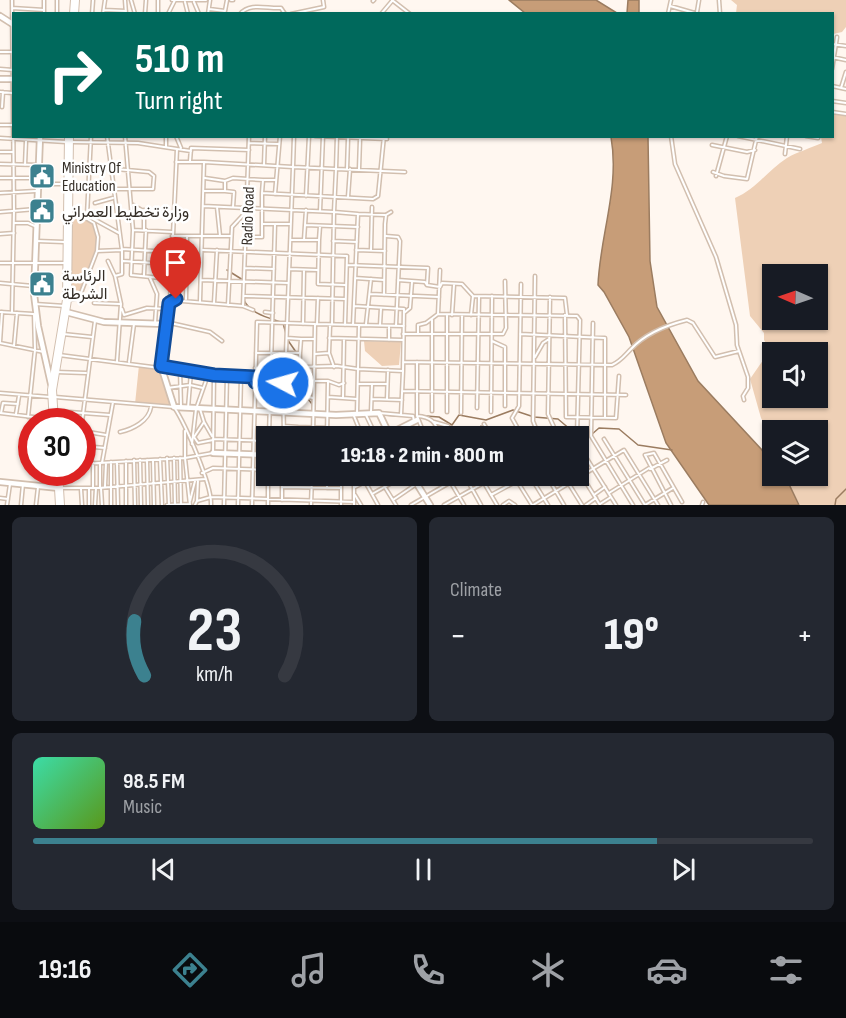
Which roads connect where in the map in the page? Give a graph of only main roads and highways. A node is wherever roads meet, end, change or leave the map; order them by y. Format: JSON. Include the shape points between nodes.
{"nodes":[{"id":1,"x":0,"y":16,"type":"edge"},
{"id":2,"x":0,"y":21,"type":"edge"},
{"id":3,"x":12,"y":23,"type":"edge"},
{"id":4,"x":40,"y":138,"type":"edge"},
{"id":5,"x":69,"y":139,"type":"edge"},
{"id":6,"x":67,"y":306,"type":"junction"},
{"id":7,"x":52,"y":394,"type":"junction"},
{"id":8,"x":53,"y":408,"type":"edge"},
{"id":9,"x":416,"y":419,"type":"road end"},
{"id":10,"x":384,"y":426,"type":"edge"},
{"id":11,"x":404,"y":426,"type":"edge"},
{"id":12,"x":213,"y":453,"type":"road end"},
{"id":13,"x":256,"y":455,"type":"edge"},
{"id":14,"x":0,"y":482,"type":"edge"},
{"id":15,"x":418,"y":486,"type":"edge"},
{"id":16,"x":59,"y":488,"type":"joint"},
{"id":17,"x":60,"y":505,"type":"edge"},
{"id":18,"x":430,"y":505,"type":"edge"}],
"edges":[{"from":1,"to":3,"type":"main road"},
{"from":2,"to":3,"type":"main road"},
{"from":4,"to":7,"type":"main road","via":[[34,304]]},
{"from":5,"to":6,"type":"highway"},
{"from":6,"to":7,"type":"highway"},
{"from":6,"to":10,"type":"main road","via":[[94,321],[155,326],[166,323],[161,366],[174,407],[327,415],[379,413]]},
{"from":7,"to":8,"type":"highway"},
{"from":9,"to":11,"type":"main road"},
{"from":12,"to":13,"type":"main road"},
{"from":14,"to":16,"type":"main road"},
{"from":15,"to":18,"type":"main road"},
{"from":16,"to":17,"type":"highway"}]}
